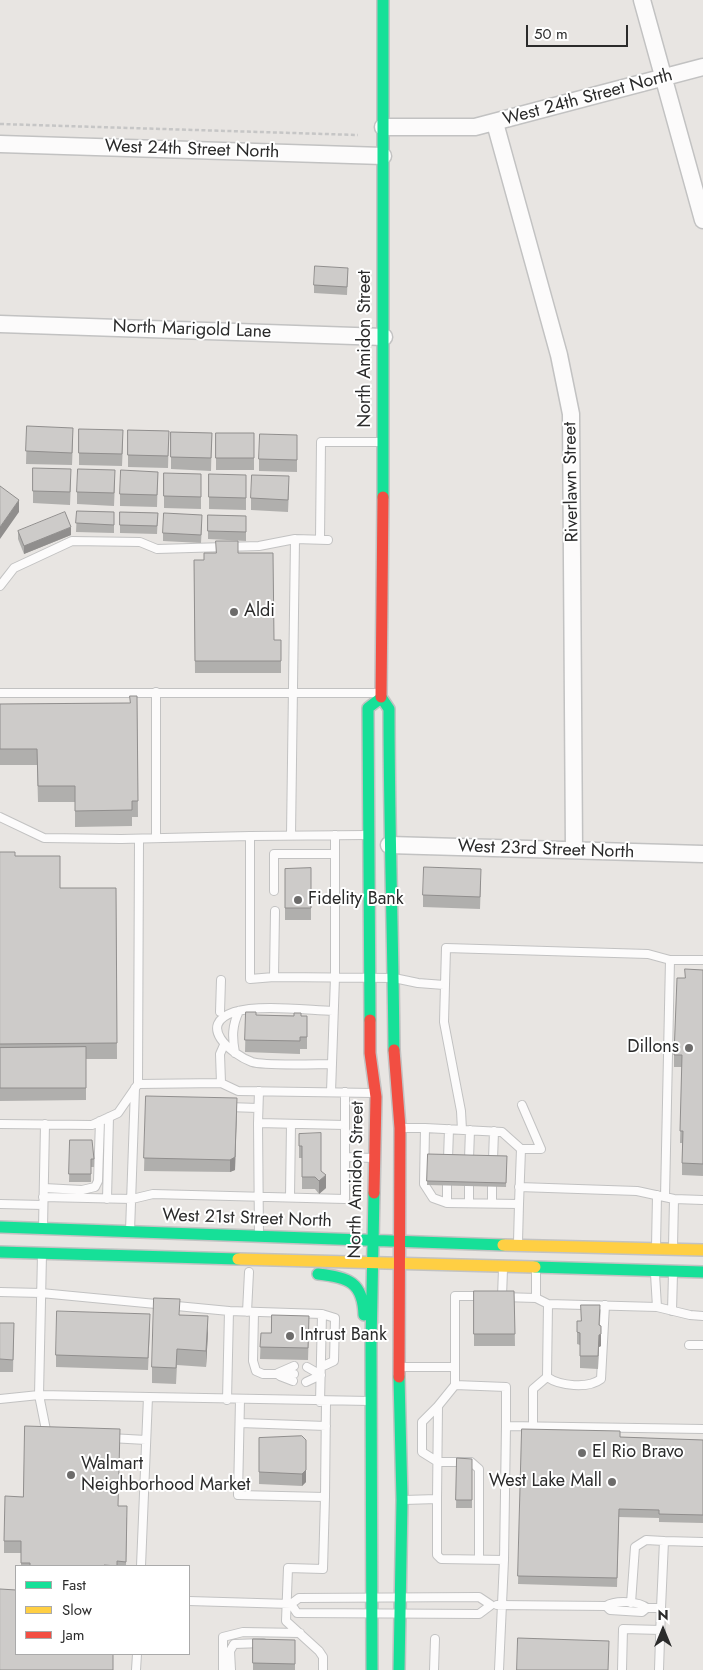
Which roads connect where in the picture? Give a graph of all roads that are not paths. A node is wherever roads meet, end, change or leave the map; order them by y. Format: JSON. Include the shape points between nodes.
{"nodes":[{"id":1,"x":383,"y":0,"type":"edge"},
{"id":2,"x":642,"y":0,"type":"edge"},
{"id":3,"x":703,"y":67,"type":"edge"},
{"id":4,"x":664,"y":78,"type":"junction"},
{"id":5,"x":494,"y":124,"type":"junction"},
{"id":6,"x":383,"y":127,"type":"junction"},
{"id":7,"x":0,"y":144,"type":"edge"},
{"id":8,"x":383,"y":156,"type":"junction"},
{"id":9,"x":703,"y":220,"type":"edge"},
{"id":10,"x":0,"y":324,"type":"edge"},
{"id":11,"x":384,"y":337,"type":"junction"},
{"id":12,"x":384,"y":442,"type":"junction"},
{"id":13,"x":295,"y":539,"type":"junction"},
{"id":14,"x":0,"y":586,"type":"edge"},
{"id":15,"x":156,"y":692,"type":"junction"},
{"id":16,"x":291,"y":692,"type":"junction"},
{"id":17,"x":0,"y":693,"type":"edge"},
{"id":18,"x":381,"y":696,"type":"junction"},
{"id":19,"x":0,"y":817,"type":"edge"},
{"id":20,"x":335,"y":835,"type":"junction"},
{"id":21,"x":369,"y":835,"type":"junction"},
{"id":22,"x":250,"y":836,"type":"junction"},
{"id":23,"x":291,"y":836,"type":"junction"},
{"id":24,"x":156,"y":838,"type":"junction"},
{"id":25,"x":139,"y":839,"type":"junction"},
{"id":26,"x":389,"y":845,"type":"junction"},
{"id":27,"x":574,"y":850,"type":"junction"},
{"id":28,"x":335,"y":854,"type":"junction"},
{"id":29,"x":703,"y":854,"type":"edge"},
{"id":30,"x":274,"y":891,"type":"dead end"},
{"id":31,"x":274,"y":911,"type":"dead end"},
{"id":32,"x":670,"y":960,"type":"junction"},
{"id":33,"x":703,"y":960,"type":"edge"},
{"id":34,"x":274,"y":977,"type":"junction"},
{"id":35,"x":335,"y":977,"type":"junction"},
{"id":36,"x":370,"y":978,"type":"junction"},
{"id":37,"x":394,"y":978,"type":"junction"},
{"id":38,"x":221,"y":980,"type":"dead end"},
{"id":39,"x":444,"y":985,"type":"junction"},
{"id":40,"x":239,"y":1011,"type":"junction"},
{"id":41,"x":333,"y":1011,"type":"junction"},
{"id":42,"x":220,"y":1012,"type":"dead end"},
{"id":43,"x":224,"y":1045,"type":"junction"},
{"id":44,"x":235,"y":1053,"type":"junction"},
{"id":45,"x":332,"y":1064,"type":"junction"},
{"id":46,"x":221,"y":1083,"type":"junction"},
{"id":47,"x":137,"y":1086,"type":"junction"},
{"id":48,"x":259,"y":1091,"type":"junction"},
{"id":49,"x":332,"y":1092,"type":"junction"},
{"id":50,"x":345,"y":1092,"type":"junction"},
{"id":51,"x":376,"y":1093,"type":"junction"},
{"id":52,"x":135,"y":1101,"type":"junction"},
{"id":53,"x":144,"y":1102,"type":"edge"},
{"id":54,"x":522,"y":1105,"type":"dead end"},
{"id":55,"x":216,"y":1107,"type":"edge"},
{"id":56,"x":258,"y":1108,"type":"junction"},
{"id":57,"x":110,"y":1117,"type":"junction"},
{"id":58,"x":100,"y":1121,"type":"junction"},
{"id":59,"x":258,"y":1123,"type":"junction"},
{"id":60,"x":0,"y":1124,"type":"edge"},
{"id":61,"x":45,"y":1124,"type":"junction"},
{"id":62,"x":291,"y":1124,"type":"junction"},
{"id":63,"x":345,"y":1125,"type":"junction"},
{"id":64,"x":400,"y":1128,"type":"junction"},
{"id":65,"x":426,"y":1128,"type":"junction"},
{"id":66,"x":449,"y":1129,"type":"junction"},
{"id":67,"x":462,"y":1130,"type":"junction"},
{"id":68,"x":470,"y":1130,"type":"junction"},
{"id":69,"x":494,"y":1131,"type":"junction"},
{"id":70,"x":521,"y":1149,"type":"junction"},
{"id":71,"x":345,"y":1157,"type":"junction"},
{"id":72,"x":376,"y":1158,"type":"junction"},
{"id":73,"x":448,"y":1159,"type":"edge"},
{"id":74,"x":469,"y":1159,"type":"edge"},
{"id":75,"x":493,"y":1160,"type":"edge"},
{"id":76,"x":447,"y":1185,"type":"edge"},
{"id":77,"x":469,"y":1186,"type":"edge"},
{"id":78,"x":492,"y":1187,"type":"edge"},
{"id":79,"x":519,"y":1187,"type":"junction"},
{"id":80,"x":44,"y":1188,"type":"junction"},
{"id":81,"x":260,"y":1196,"type":"junction"},
{"id":82,"x":661,"y":1196,"type":"junction"},
{"id":83,"x":290,"y":1197,"type":"junction"},
{"id":84,"x":107,"y":1199,"type":"junction"},
{"id":85,"x":674,"y":1199,"type":"junction"},
{"id":86,"x":132,"y":1200,"type":"junction"},
{"id":87,"x":703,"y":1200,"type":"edge"},
{"id":88,"x":43,"y":1201,"type":"junction"},
{"id":89,"x":447,"y":1203,"type":"junction"},
{"id":90,"x":469,"y":1203,"type":"junction"},
{"id":91,"x":492,"y":1203,"type":"junction"},
{"id":92,"x":0,"y":1204,"type":"edge"},
{"id":93,"x":519,"y":1204,"type":"junction"},
{"id":94,"x":0,"y":1227,"type":"edge"},
{"id":95,"x":130,"y":1232,"type":"junction"},
{"id":96,"x":259,"y":1237,"type":"junction"},
{"id":97,"x":42,"y":1241,"type":"junction"},
{"id":98,"x":373,"y":1242,"type":"junction"},
{"id":99,"x":399,"y":1242,"type":"junction"},
{"id":100,"x":518,"y":1244,"type":"junction"},
{"id":101,"x":703,"y":1250,"type":"edge"},
{"id":102,"x":0,"y":1252,"type":"edge"},
{"id":103,"x":149,"y":1258,"type":"junction"},
{"id":104,"x":655,"y":1260,"type":"junction"},
{"id":105,"x":673,"y":1260,"type":"junction"},
{"id":106,"x":373,"y":1263,"type":"junction"},
{"id":107,"x":399,"y":1264,"type":"junction"},
{"id":108,"x":503,"y":1267,"type":"junction"},
{"id":109,"x":536,"y":1268,"type":"junction"},
{"id":110,"x":177,"y":1269,"type":"dead end"},
{"id":111,"x":249,"y":1272,"type":"dead end"},
{"id":112,"x":703,"y":1272,"type":"edge"},
{"id":113,"x":302,"y":1273,"type":"dead end"},
{"id":114,"x":0,"y":1292,"type":"edge"},
{"id":115,"x":41,"y":1292,"type":"junction"},
{"id":116,"x":502,"y":1297,"type":"junction"},
{"id":117,"x":536,"y":1298,"type":"junction"},
{"id":118,"x":548,"y":1304,"type":"junction"},
{"id":119,"x":605,"y":1305,"type":"junction"},
{"id":120,"x":657,"y":1307,"type":"junction"},
{"id":121,"x":229,"y":1311,"type":"junction"},
{"id":122,"x":672,"y":1311,"type":"junction"},
{"id":123,"x":251,"y":1312,"type":"junction"},
{"id":124,"x":322,"y":1314,"type":"junction"},
{"id":125,"x":703,"y":1316,"type":"edge"},
{"id":126,"x":371,"y":1344,"type":"junction"},
{"id":127,"x":689,"y":1345,"type":"dead end"},
{"id":128,"x":703,"y":1345,"type":"edge"},
{"id":129,"x":455,"y":1367,"type":"junction"},
{"id":130,"x":399,"y":1368,"type":"junction"},
{"id":131,"x":321,"y":1371,"type":"junction"},
{"id":132,"x":294,"y":1374,"type":"dead end"},
{"id":133,"x":307,"y":1374,"type":"dead end"},
{"id":134,"x":547,"y":1378,"type":"junction"},
{"id":135,"x":455,"y":1385,"type":"junction"},
{"id":136,"x":40,"y":1395,"type":"junction"},
{"id":137,"x":148,"y":1398,"type":"junction"},
{"id":138,"x":0,"y":1399,"type":"edge"},
{"id":139,"x":227,"y":1400,"type":"junction"},
{"id":140,"x":240,"y":1400,"type":"junction"},
{"id":141,"x":372,"y":1401,"type":"junction"},
{"id":142,"x":323,"y":1402,"type":"junction"},
{"id":143,"x":438,"y":1406,"type":"junction"},
{"id":144,"x":240,"y":1423,"type":"junction"},
{"id":145,"x":326,"y":1426,"type":"junction"},
{"id":146,"x":506,"y":1426,"type":"junction"},
{"id":147,"x":533,"y":1426,"type":"junction"},
{"id":148,"x":703,"y":1429,"type":"edge"},
{"id":149,"x":58,"y":1437,"type":"edge"},
{"id":150,"x":97,"y":1438,"type":"edge"},
{"id":151,"x":146,"y":1440,"type":"junction"},
{"id":152,"x":438,"y":1462,"type":"junction"},
{"id":153,"x":325,"y":1497,"type":"junction"},
{"id":154,"x":402,"y":1500,"type":"junction"},
{"id":155,"x":437,"y":1500,"type":"junction"},
{"id":156,"x":664,"y":1541,"type":"junction"},
{"id":157,"x":703,"y":1542,"type":"edge"},
{"id":158,"x":479,"y":1559,"type":"junction"},
{"id":159,"x":504,"y":1560,"type":"junction"},
{"id":160,"x":142,"y":1565,"type":"edge"},
{"id":161,"x":400,"y":1597,"type":"junction"},
{"id":162,"x":372,"y":1598,"type":"junction"},
{"id":163,"x":190,"y":1601,"type":"edge"},
{"id":164,"x":289,"y":1604,"type":"junction"},
{"id":165,"x":631,"y":1604,"type":"junction"},
{"id":166,"x":491,"y":1605,"type":"junction"},
{"id":167,"x":501,"y":1605,"type":"junction"},
{"id":168,"x":606,"y":1606,"type":"junction"},
{"id":169,"x":647,"y":1608,"type":"junction"},
{"id":170,"x":661,"y":1608,"type":"junction"},
{"id":171,"x":372,"y":1612,"type":"junction"},
{"id":172,"x":400,"y":1612,"type":"junction"},
{"id":173,"x":661,"y":1630,"type":"junction"},
{"id":174,"x":300,"y":1633,"type":"junction"},
{"id":175,"x":435,"y":1640,"type":"dead end"},
{"id":176,"x":270,"y":1643,"type":"edge"},
{"id":177,"x":288,"y":1643,"type":"edge"},
{"id":178,"x":137,"y":1655,"type":"edge"},
{"id":179,"x":136,"y":1670,"type":"edge"},
{"id":180,"x":223,"y":1670,"type":"edge"},
{"id":181,"x":230,"y":1670,"type":"edge"},
{"id":182,"x":323,"y":1670,"type":"edge"},
{"id":183,"x":372,"y":1670,"type":"edge"},
{"id":184,"x":399,"y":1670,"type":"edge"},
{"id":185,"x":434,"y":1670,"type":"edge"},
{"id":186,"x":499,"y":1670,"type":"edge"},
{"id":187,"x":622,"y":1670,"type":"edge"},
{"id":188,"x":659,"y":1670,"type":"edge"}],
"edges":[{"from":1,"to":6,"type":"main road","name":"North Amidon Street"},
{"from":2,"to":4,"type":"street"},
{"from":3,"to":4,"type":"street","name":"West 24th Street North"},
{"from":4,"to":5,"type":"street","name":"West 24th Street North"},
{"from":4,"to":9,"type":"street"},
{"from":5,"to":6,"type":"street","name":"West 24th Street North"},
{"from":5,"to":27,"type":"street","name":"Riverlawn Street","via":[[560,355],[571,414]]},
{"from":6,"to":8,"type":"main road","name":"North Amidon Street"},
{"from":7,"to":8,"type":"street","name":"West 24th Street North"},
{"from":8,"to":11,"type":"main road","name":"North Amidon Street"},
{"from":10,"to":11,"type":"street","name":"North Marigold Lane"},
{"from":11,"to":12,"type":"main road","name":"North Amidon Street"},
{"from":12,"to":13,"type":"lane","via":[[321,442],[324,540]]},
{"from":12,"to":18,"type":"main road","name":"North Amidon Street"},
{"from":13,"to":14,"type":"lane","via":[[259,546],[157,549],[140,542],[72,541],[14,568]]},
{"from":13,"to":16,"type":"lane"},
{"from":15,"to":16,"type":"lane"},
{"from":15,"to":17,"type":"lane"},
{"from":15,"to":24,"type":"lane"},
{"from":16,"to":18,"type":"lane"},
{"from":16,"to":23,"type":"lane"},
{"from":18,"to":21,"type":"main road","name":"North Amidon Street","via":[[368,708]]},
{"from":18,"to":26,"type":"main road","name":"North Amidon Street","via":[[390,709]]},
{"from":19,"to":25,"type":"lane","via":[[44,838]]},
{"from":20,"to":21,"type":"lane"},
{"from":20,"to":23,"type":"lane"},
{"from":20,"to":28,"type":"lane"},
{"from":21,"to":36,"type":"main road","name":"North Amidon Street"},
{"from":22,"to":23,"type":"lane"},
{"from":22,"to":24,"type":"lane"},
{"from":22,"to":34,"type":"lane","via":[[250,979]]},
{"from":24,"to":25,"type":"lane"},
{"from":25,"to":47,"type":"lane"},
{"from":26,"to":27,"type":"street","name":"West 23rd Street North"},
{"from":26,"to":37,"type":"main road","name":"North Amidon Street"},
{"from":27,"to":29,"type":"street","name":"West 23rd Street North"},
{"from":28,"to":30,"type":"lane","via":[[274,854]]},
{"from":28,"to":35,"type":"lane"},
{"from":31,"to":34,"type":"lane"},
{"from":32,"to":33,"type":"lane"},
{"from":32,"to":39,"type":"lane","via":[[648,954],[446,948]]},
{"from":32,"to":82,"type":"lane"},
{"from":34,"to":35,"type":"lane"},
{"from":35,"to":36,"type":"lane"},
{"from":35,"to":41,"type":"lane"},
{"from":36,"to":37,"type":"lane"},
{"from":36,"to":51,"type":"main road","name":"North Amidon Street","via":[[370,1053]]},
{"from":37,"to":39,"type":"lane"},
{"from":37,"to":64,"type":"main road","name":"North Amidon Street","via":[[394,1066]]},
{"from":38,"to":42,"type":"lane"},
{"from":39,"to":67,"type":"lane","via":[[444,1022]]},
{"from":40,"to":41,"type":"lane","via":[[250,1008]]},
{"from":40,"to":43,"type":"lane","via":[[222,1018],[217,1025],[217,1034]]},
{"from":40,"to":44,"type":"lane","via":[[232,1037]]},
{"from":41,"to":45,"type":"lane"},
{"from":43,"to":44,"type":"lane"},
{"from":43,"to":46,"type":"lane","via":[[220,1054]]},
{"from":44,"to":45,"type":"lane","via":[[253,1063]]},
{"from":45,"to":49,"type":"lane"},
{"from":46,"to":47,"type":"lane"},
{"from":46,"to":48,"type":"lane","via":[[238,1091]]},
{"from":47,"to":52,"type":"lane"},
{"from":47,"to":57,"type":"lane","via":[[118,1113]]},
{"from":48,"to":49,"type":"lane"},
{"from":48,"to":56,"type":"lane"},
{"from":49,"to":50,"type":"lane"},
{"from":50,"to":51,"type":"lane"},
{"from":50,"to":63,"type":"lane"},
{"from":51,"to":72,"type":"main road","name":"North Amidon Street"},
{"from":52,"to":53,"type":"lane"},
{"from":52,"to":86,"type":"lane"},
{"from":54,"to":70,"type":"lane","via":[[541,1149]]},
{"from":55,"to":56,"type":"lane"},
{"from":56,"to":59,"type":"lane"},
{"from":57,"to":58,"type":"lane"},
{"from":57,"to":84,"type":"lane"},
{"from":58,"to":61,"type":"lane","via":[[92,1125]]},
{"from":58,"to":80,"type":"lane","via":[[95,1187],[82,1190]]},
{"from":59,"to":62,"type":"lane"},
{"from":59,"to":81,"type":"lane"},
{"from":60,"to":61,"type":"lane"},
{"from":61,"to":80,"type":"lane"},
{"from":62,"to":63,"type":"lane"},
{"from":62,"to":83,"type":"lane"},
{"from":63,"to":71,"type":"lane"},
{"from":64,"to":65,"type":"lane"},
{"from":64,"to":99,"type":"main road","name":"North Amidon Street"},
{"from":65,"to":66,"type":"lane"},
{"from":65,"to":89,"type":"lane","via":[[424,1184],[433,1198]]},
{"from":66,"to":67,"type":"lane"},
{"from":66,"to":73,"type":"lane"},
{"from":67,"to":68,"type":"lane"},
{"from":68,"to":69,"type":"lane"},
{"from":68,"to":74,"type":"lane"},
{"from":69,"to":70,"type":"lane","via":[[502,1132]]},
{"from":69,"to":75,"type":"lane"},
{"from":70,"to":79,"type":"lane"},
{"from":71,"to":72,"type":"lane"},
{"from":71,"to":83,"type":"lane","via":[[345,1198]]},
{"from":72,"to":98,"type":"main road","name":"North Amidon Street"},
{"from":76,"to":89,"type":"lane"},
{"from":77,"to":90,"type":"lane"},
{"from":78,"to":91,"type":"lane"},
{"from":79,"to":82,"type":"lane","via":[[637,1191]]},
{"from":79,"to":93,"type":"lane"},
{"from":80,"to":88,"type":"lane"},
{"from":81,"to":83,"type":"lane"},
{"from":81,"to":86,"type":"lane","via":[[153,1194]]},
{"from":81,"to":96,"type":"lane"},
{"from":82,"to":85,"type":"lane"},
{"from":82,"to":104,"type":"lane"},
{"from":84,"to":86,"type":"lane"},
{"from":84,"to":88,"type":"lane"},
{"from":85,"to":87,"type":"lane"},
{"from":85,"to":105,"type":"lane"},
{"from":86,"to":95,"type":"lane"},
{"from":88,"to":92,"type":"lane"},
{"from":88,"to":97,"type":"lane"},
{"from":89,"to":90,"type":"lane"},
{"from":90,"to":91,"type":"lane"},
{"from":91,"to":93,"type":"lane"},
{"from":93,"to":100,"type":"lane"},
{"from":94,"to":97,"type":"main road","name":"West 21st Street North"},
{"from":95,"to":96,"type":"main road","name":"West 21st Street North"},
{"from":95,"to":97,"type":"main road","name":"West 21st Street North"},
{"from":96,"to":98,"type":"main road","name":"West 21st Street North"},
{"from":97,"to":102,"type":"main road","name":"West 21st Street North"},
{"from":97,"to":103,"type":"main road","name":"West 21st Street North"},
{"from":97,"to":115,"type":"lane"},
{"from":98,"to":99,"type":"main road","name":"West 21st Street North"},
{"from":98,"to":106,"type":"main road","name":"North Amidon Street"},
{"from":99,"to":100,"type":"main road","name":"West 21st Street North"},
{"from":99,"to":107,"type":"main road","name":"North Amidon Street"},
{"from":100,"to":104,"type":"main road","name":"West 21st Street North"},
{"from":101,"to":105,"type":"main road","name":"West 21st Street North"},
{"from":103,"to":106,"type":"main road","name":"West 21st Street North"},
{"from":103,"to":110,"type":"main road"},
{"from":104,"to":105,"type":"main road","name":"West 21st Street North"},
{"from":104,"to":105,"type":"main road","name":"West 21st Street North"},
{"from":104,"to":109,"type":"main road","name":"West 21st Street North"},
{"from":104,"to":120,"type":"lane"},
{"from":105,"to":112,"type":"main road","name":"West 21st Street North"},
{"from":105,"to":122,"type":"lane"},
{"from":106,"to":107,"type":"main road","name":"West 21st Street North"},
{"from":106,"to":126,"type":"main road","name":"North Amidon Street"},
{"from":107,"to":108,"type":"main road","name":"West 21st Street North"},
{"from":107,"to":130,"type":"main road","name":"North Amidon Street"},
{"from":108,"to":109,"type":"main road","name":"West 21st Street North"},
{"from":108,"to":116,"type":"lane"},
{"from":109,"to":117,"type":"lane"},
{"from":111,"to":123,"type":"lane"},
{"from":113,"to":126,"type":"main road","via":[[339,1275],[356,1286],[364,1301],[364,1335]]},
{"from":114,"to":115,"type":"lane"},
{"from":115,"to":121,"type":"lane"},
{"from":115,"to":136,"type":"lane"},
{"from":116,"to":117,"type":"lane"},
{"from":116,"to":129,"type":"lane","via":[[456,1296]]},
{"from":117,"to":118,"type":"lane"},
{"from":118,"to":119,"type":"lane"},
{"from":118,"to":134,"type":"lane"},
{"from":119,"to":120,"type":"lane"},
{"from":119,"to":134,"type":"lane","via":[[601,1379],[590,1384],[556,1383]]},
{"from":120,"to":122,"type":"lane"},
{"from":121,"to":123,"type":"lane"},
{"from":121,"to":139,"type":"lane"},
{"from":122,"to":125,"type":"lane"},
{"from":123,"to":124,"type":"lane"},
{"from":123,"to":132,"type":"lane","via":[[256,1371]]},
{"from":124,"to":131,"type":"lane"},
{"from":124,"to":131,"type":"lane","via":[[336,1318],[336,1353],[334,1361]]},
{"from":126,"to":141,"type":"main road","name":"North Amidon Street"},
{"from":127,"to":128,"type":"lane"},
{"from":129,"to":130,"type":"lane"},
{"from":129,"to":135,"type":"lane"},
{"from":130,"to":154,"type":"main road","name":"North Amidon Street"},
{"from":131,"to":133,"type":"lane"},
{"from":131,"to":142,"type":"lane"},
{"from":134,"to":147,"type":"lane","via":[[533,1389]]},
{"from":135,"to":143,"type":"lane"},
{"from":135,"to":146,"type":"lane","via":[[506,1386]]},
{"from":136,"to":137,"type":"lane"},
{"from":136,"to":138,"type":"lane"},
{"from":136,"to":149,"type":"lane","via":[[48,1436]]},
{"from":137,"to":139,"type":"lane"},
{"from":137,"to":151,"type":"lane"},
{"from":139,"to":140,"type":"lane"},
{"from":140,"to":142,"type":"lane"},
{"from":140,"to":144,"type":"lane"},
{"from":141,"to":142,"type":"lane"},
{"from":141,"to":162,"type":"main road","name":"North Amidon Street"},
{"from":142,"to":145,"type":"lane"},
{"from":143,"to":152,"type":"lane"},
{"from":143,"to":152,"type":"lane","via":[[422,1422],[422,1452]]},
{"from":144,"to":145,"type":"lane"},
{"from":144,"to":153,"type":"lane","via":[[238,1495]]},
{"from":145,"to":153,"type":"lane"},
{"from":146,"to":147,"type":"lane"},
{"from":146,"to":159,"type":"lane"},
{"from":147,"to":148,"type":"lane"},
{"from":150,"to":151,"type":"lane"},
{"from":151,"to":160,"type":"lane"},
{"from":152,"to":155,"type":"lane"},
{"from":152,"to":158,"type":"lane","via":[[471,1462],[479,1469]]},
{"from":153,"to":164,"type":"lane","via":[[323,1569],[288,1568]]},
{"from":154,"to":155,"type":"lane"},
{"from":154,"to":161,"type":"main road","name":"North Amidon Street"},
{"from":155,"to":158,"type":"lane","via":[[437,1555],[441,1559]]},
{"from":156,"to":157,"type":"lane"},
{"from":156,"to":165,"type":"lane","via":[[646,1540],[635,1547]]},
{"from":156,"to":170,"type":"lane"},
{"from":158,"to":159,"type":"lane"},
{"from":159,"to":167,"type":"lane"},
{"from":161,"to":162,"type":"lane"},
{"from":161,"to":166,"type":"lane","via":[[479,1597]]},
{"from":161,"to":172,"type":"main road","name":"North Amidon Street"},
{"from":162,"to":164,"type":"lane","via":[[298,1598]]},
{"from":162,"to":171,"type":"main road","name":"North Amidon Street"},
{"from":163,"to":164,"type":"lane"},
{"from":164,"to":171,"type":"lane","via":[[297,1613]]},
{"from":164,"to":174,"type":"lane","via":[[286,1621]]},
{"from":165,"to":168,"type":"lane","via":[[611,1603]]},
{"from":165,"to":169,"type":"lane","via":[[642,1604]]},
{"from":166,"to":167,"type":"lane"},
{"from":166,"to":172,"type":"lane","via":[[479,1614]]},
{"from":167,"to":168,"type":"lane"},
{"from":167,"to":186,"type":"lane"},
{"from":168,"to":169,"type":"lane","via":[[610,1610],[642,1612]]},
{"from":169,"to":170,"type":"lane"},
{"from":170,"to":173,"type":"lane"},
{"from":171,"to":172,"type":"lane"},
{"from":171,"to":183,"type":"main road","name":"North Amidon Street"},
{"from":172,"to":184,"type":"main road","name":"North Amidon Street"},
{"from":173,"to":187,"type":"lane","via":[[624,1628]]},
{"from":173,"to":188,"type":"lane"},
{"from":174,"to":177,"type":"lane"},
{"from":174,"to":180,"type":"lane","via":[[243,1632],[223,1637]]},
{"from":174,"to":182,"type":"lane","via":[[323,1657]]},
{"from":175,"to":185,"type":"lane"},
{"from":176,"to":181,"type":"lane","via":[[234,1644],[230,1651]]},
{"from":178,"to":179,"type":"lane"}]}
